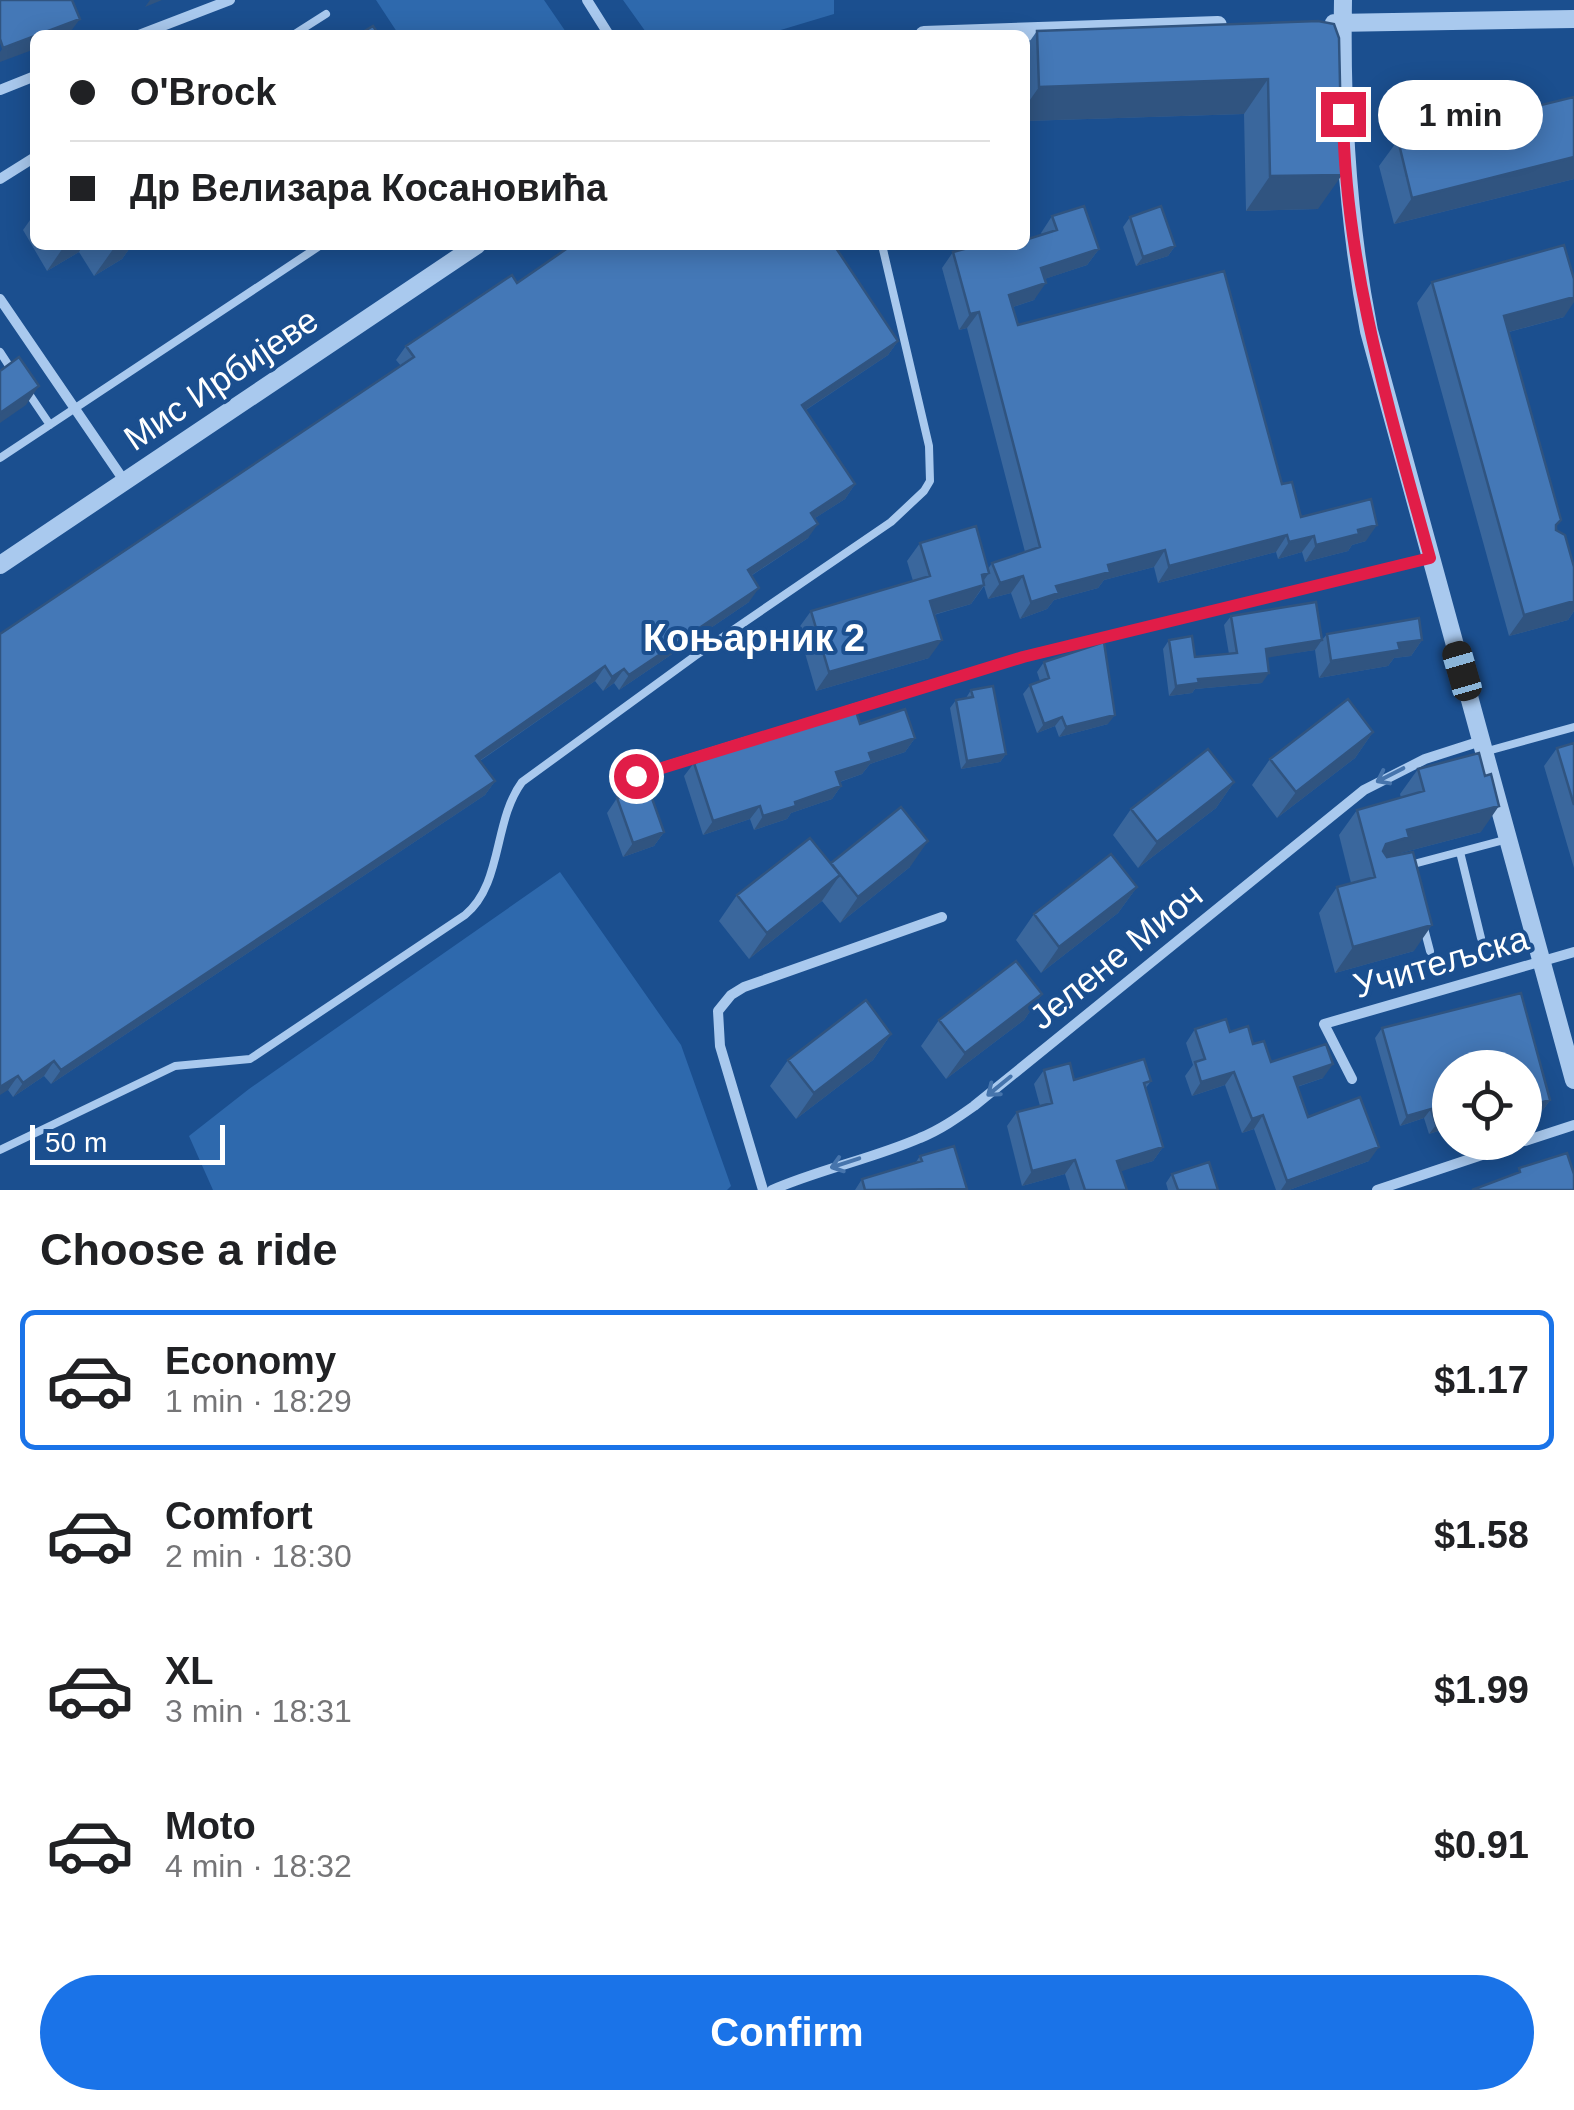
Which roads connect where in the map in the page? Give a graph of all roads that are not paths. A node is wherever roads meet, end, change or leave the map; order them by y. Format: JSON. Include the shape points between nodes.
{"nodes":[{"id":1,"x":230,"y":0,"type":"edge"},
{"id":2,"x":587,"y":0,"type":"edge"},
{"id":3,"x":1344,"y":0,"type":"edge"},
{"id":4,"x":326,"y":14,"type":"dead end"},
{"id":5,"x":1574,"y":19,"type":"edge"},
{"id":6,"x":1343,"y":23,"type":"junction"},
{"id":7,"x":1308,"y":24,"type":"edge"},
{"id":8,"x":1235,"y":25,"type":"edge"},
{"id":9,"x":152,"y":30,"type":"edge"},
{"id":10,"x":301,"y":30,"type":"edge"},
{"id":11,"x":606,"y":30,"type":"edge"},
{"id":12,"x":1030,"y":32,"type":"edge"},
{"id":13,"x":30,"y":78,"type":"edge"},
{"id":14,"x":0,"y":90,"type":"edge"},
{"id":15,"x":30,"y":160,"type":"edge"},
{"id":16,"x":0,"y":180,"type":"edge"},
{"id":17,"x":314,"y":250,"type":"edge"},
{"id":18,"x":470,"y":250,"type":"edge"},
{"id":19,"x":883,"y":250,"type":"edge"},
{"id":20,"x":0,"y":299,"type":"edge"},
{"id":21,"x":0,"y":352,"type":"edge"},
{"id":22,"x":75,"y":408,"type":"junction"},
{"id":23,"x":50,"y":425,"type":"junction"},
{"id":24,"x":0,"y":458,"type":"edge"},
{"id":25,"x":125,"y":482,"type":"junction"},
{"id":26,"x":1430,"y":558,"type":"junction"},
{"id":27,"x":0,"y":565,"type":"edge"},
{"id":28,"x":837,"y":714,"type":"edge"},
{"id":29,"x":1574,"y":727,"type":"edge"},
{"id":30,"x":763,"y":737,"type":"edge"},
{"id":31,"x":1483,"y":747,"type":"junction"},
{"id":32,"x":636,"y":776,"type":"dead end"},
{"id":33,"x":1508,"y":839,"type":"junction"},
{"id":34,"x":1460,"y":852,"type":"junction"},
{"id":35,"x":1408,"y":866,"type":"junction"},
{"id":36,"x":1390,"y":870,"type":"edge"},
{"id":37,"x":1413,"y":883,"type":"edge"},
{"id":38,"x":942,"y":917,"type":"dead end"},
{"id":39,"x":1421,"y":917,"type":"edge"},
{"id":40,"x":1481,"y":938,"type":"dead end"},
{"id":41,"x":1430,"y":952,"type":"edge"},
{"id":42,"x":1574,"y":952,"type":"edge"},
{"id":43,"x":1543,"y":962,"type":"junction"},
{"id":44,"x":1352,"y":1079,"type":"dead end"},
{"id":45,"x":1574,"y":1080,"type":"edge"},
{"id":46,"x":1574,"y":1125,"type":"edge"},
{"id":47,"x":1542,"y":1136,"type":"edge"},
{"id":48,"x":0,"y":1150,"type":"edge"},
{"id":49,"x":1469,"y":1160,"type":"edge"},
{"id":50,"x":763,"y":1190,"type":"edge"},
{"id":51,"x":772,"y":1190,"type":"edge"},
{"id":52,"x":1378,"y":1190,"type":"edge"}],
"edges":[{"from":1,"to":9,"type":"street"},
{"from":2,"to":11,"type":"street"},
{"from":3,"to":6,"type":"street"},
{"from":4,"to":10,"type":"lane"},
{"from":5,"to":6,"type":"street"},
{"from":6,"to":7,"type":"street"},
{"from":6,"to":26,"type":"street","via":[[1344,148],[1354,247],[1373,346]]},
{"from":8,"to":12,"type":"street"},
{"from":13,"to":14,"type":"street"},
{"from":15,"to":16,"type":"street"},
{"from":17,"to":22,"type":"lane","name":"Мис Ирбијеве"},
{"from":18,"to":25,"type":"street","name":"Мис Ирбијеве"},
{"from":19,"to":48,"type":"lane","via":[[929,446],[932,470],[924,491],[522,782],[506,808],[484,890],[465,915],[250,1059],[175,1066]]},
{"from":20,"to":22,"type":"street"},
{"from":21,"to":23,"type":"lane"},
{"from":22,"to":23,"type":"lane","name":"Мис Ирбијеве"},
{"from":22,"to":25,"type":"street"},
{"from":23,"to":24,"type":"lane","name":"Мис Ирбијеве"},
{"from":25,"to":27,"type":"street","name":"Мис Ирбијеве"},
{"from":26,"to":28,"type":"street","via":[[1023,657]]},
{"from":26,"to":31,"type":"street"},
{"from":29,"to":31,"type":"lane"},
{"from":30,"to":32,"type":"street"},
{"from":31,"to":33,"type":"street"},
{"from":31,"to":51,"type":"street","name":"Јелене Миоч","one_way":true,"via":[[1425,759],[1364,790],[946,1125]]},
{"from":33,"to":34,"type":"lane"},
{"from":33,"to":43,"type":"street"},
{"from":34,"to":35,"type":"lane"},
{"from":34,"to":40,"type":"lane"},
{"from":35,"to":36,"type":"lane"},
{"from":35,"to":37,"type":"lane"},
{"from":38,"to":50,"type":"street","via":[[744,987],[718,1011],[720,1046]]},
{"from":39,"to":41,"type":"lane"},
{"from":42,"to":43,"type":"street","name":"Учитељска"},
{"from":43,"to":44,"type":"street","name":"Учитељска","via":[[1324,1024]]},
{"from":43,"to":45,"type":"street"},
{"from":46,"to":47,"type":"street"},
{"from":49,"to":52,"type":"street"}]}
